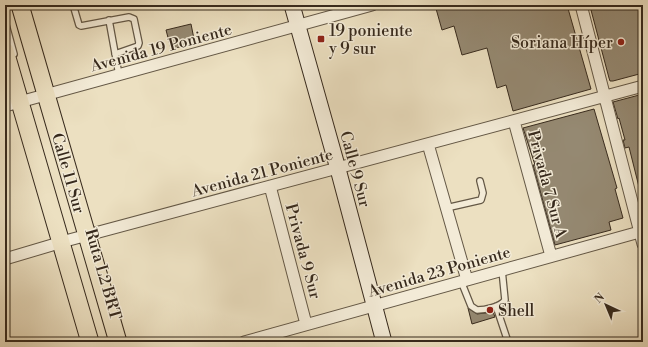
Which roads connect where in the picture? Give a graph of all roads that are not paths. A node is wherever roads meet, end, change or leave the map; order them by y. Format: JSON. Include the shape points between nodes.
{"nodes":[{"id":1,"x":20,"y":5,"type":"edge"},
{"id":2,"x":292,"y":5,"type":"edge"},
{"id":3,"x":372,"y":5,"type":"edge"},
{"id":4,"x":581,"y":5,"type":"edge"},
{"id":5,"x":74,"y":8,"type":"dead end"},
{"id":6,"x":109,"y":20,"type":"junction"},
{"id":7,"x":5,"y":21,"type":"edge"},
{"id":8,"x":298,"y":26,"type":"junction"},
{"id":9,"x":10,"y":54,"type":"edge"},
{"id":10,"x":115,"y":54,"type":"junction"},
{"id":11,"x":119,"y":75,"type":"junction"},
{"id":12,"x":643,"y":86,"type":"edge"},
{"id":13,"x":41,"y":96,"type":"junction"},
{"id":14,"x":605,"y":96,"type":"junction"},
{"id":15,"x":22,"y":102,"type":"edge"},
{"id":16,"x":514,"y":121,"type":"junction"},
{"id":17,"x":428,"y":144,"type":"junction"},
{"id":18,"x":338,"y":169,"type":"junction"},
{"id":19,"x":480,"y":181,"type":"dead end"},
{"id":20,"x":270,"y":186,"type":"junction"},
{"id":21,"x":446,"y":208,"type":"junction"},
{"id":22,"x":641,"y":231,"type":"edge"},
{"id":23,"x":82,"y":237,"type":"junction"},
{"id":24,"x":67,"y":241,"type":"junction"},
{"id":25,"x":643,"y":244,"type":"edge"},
{"id":26,"x":551,"y":256,"type":"junction"},
{"id":27,"x":5,"y":259,"type":"edge"},
{"id":28,"x":502,"y":270,"type":"junction"},
{"id":29,"x":464,"y":280,"type":"junction"},
{"id":30,"x":374,"y":306,"type":"junction"},
{"id":31,"x":496,"y":306,"type":"junction"},
{"id":32,"x":306,"y":324,"type":"junction"},
{"id":33,"x":90,"y":342,"type":"edge"},
{"id":34,"x":118,"y":342,"type":"edge"},
{"id":35,"x":244,"y":342,"type":"edge"},
{"id":36,"x":384,"y":342,"type":"edge"},
{"id":37,"x":508,"y":342,"type":"edge"}],
"edges":[{"from":1,"to":13,"type":"main road","name":"Calle 11 Sur"},
{"from":2,"to":8,"type":"street","name":"Calle 9 Sur"},
{"from":3,"to":8,"type":"street","name":"Avenida 19 Poniente"},
{"from":4,"to":14,"type":"street"},
{"from":5,"to":6,"type":"lane","via":[[81,26]]},
{"from":6,"to":10,"type":"lane"},
{"from":6,"to":10,"type":"lane","via":[[132,17],[139,43],[136,47]]},
{"from":7,"to":9,"type":"lane"},
{"from":8,"to":11,"type":"street","name":"Avenida 19 Poniente"},
{"from":8,"to":18,"type":"street","name":"Calle 9 Sur"},
{"from":9,"to":15,"type":"main road","name":"Calle 11 Sur"},
{"from":10,"to":11,"type":"lane"},
{"from":11,"to":13,"type":"street","name":"Avenida 19 Poniente"},
{"from":12,"to":14,"type":"street","name":"Avenida 21 Poniente"},
{"from":13,"to":15,"type":"street","name":"Avenida 19 Poniente"},
{"from":13,"to":23,"type":"main road","name":"Calle 11 Sur"},
{"from":14,"to":16,"type":"street","name":"Avenida 21 Poniente"},
{"from":14,"to":22,"type":"street"},
{"from":15,"to":24,"type":"main road","name":"Calle 11 Sur"},
{"from":16,"to":17,"type":"street","name":"Avenida 21 Poniente"},
{"from":16,"to":26,"type":"street","name":"Privada 7 Sur A"},
{"from":17,"to":18,"type":"street","name":"Avenida 21 Poniente"},
{"from":17,"to":21,"type":"street"},
{"from":18,"to":20,"type":"street","name":"Avenida 21 Poniente"},
{"from":18,"to":30,"type":"street","name":"Calle 9 Sur"},
{"from":19,"to":21,"type":"lane","via":[[483,193],[481,200]]},
{"from":20,"to":23,"type":"street","name":"Avenida 21 Poniente"},
{"from":20,"to":32,"type":"street","name":"Privada 9 Sur"},
{"from":21,"to":29,"type":"street"},
{"from":22,"to":25,"type":"street"},
{"from":22,"to":26,"type":"street","name":"Avenida 23 Poniente"},
{"from":23,"to":24,"type":"street","name":"Avenida 21 Poniente"},
{"from":23,"to":34,"type":"main road","name":"Calle 11 Sur"},
{"from":24,"to":27,"type":"street","name":"Avenida 21 Poniente"},
{"from":24,"to":33,"type":"main road","name":"Calle 11 Sur"},
{"from":26,"to":28,"type":"street","name":"Avenida 23 Poniente"},
{"from":28,"to":29,"type":"street","name":"Avenida 23 Poniente"},
{"from":28,"to":31,"type":"lane","via":[[505,300]]},
{"from":29,"to":30,"type":"street","name":"Avenida 23 Poniente"},
{"from":29,"to":31,"type":"lane","via":[[473,309]]},
{"from":30,"to":32,"type":"street","name":"Avenida 23 Poniente"},
{"from":30,"to":36,"type":"street","name":"Calle 9 Sur"},
{"from":31,"to":37,"type":"lane"},
{"from":32,"to":35,"type":"street","name":"Avenida 23 Poniente"}]}
